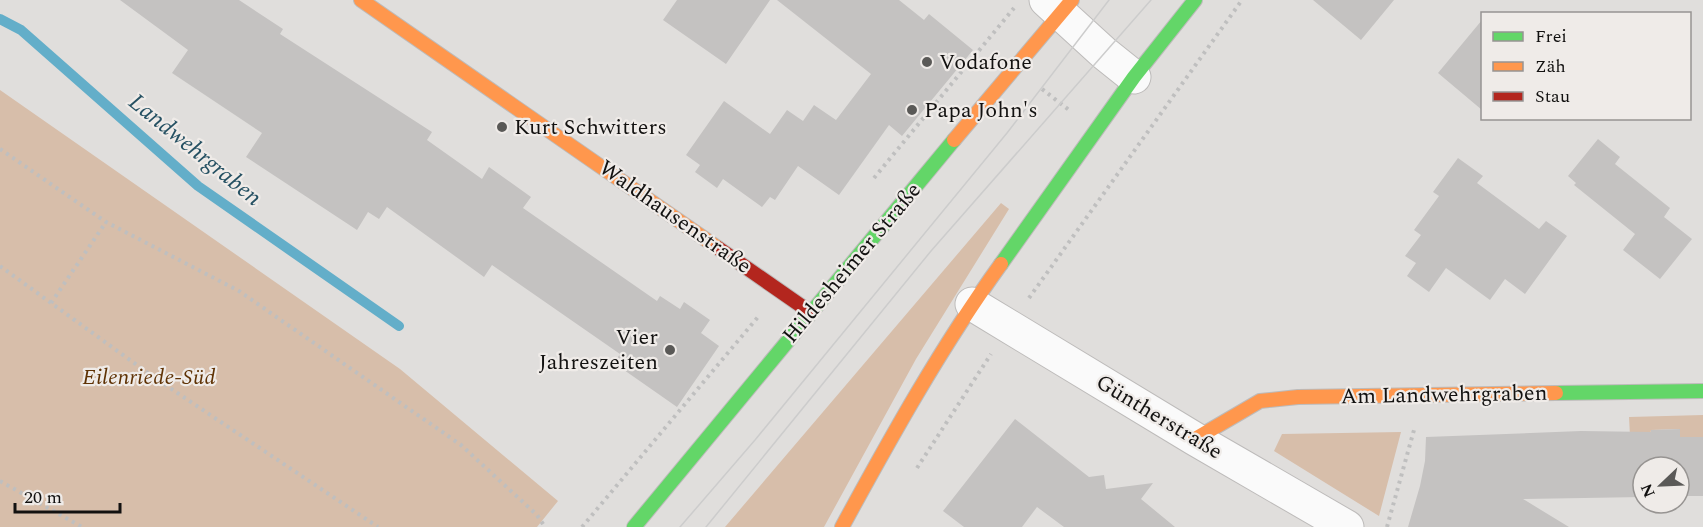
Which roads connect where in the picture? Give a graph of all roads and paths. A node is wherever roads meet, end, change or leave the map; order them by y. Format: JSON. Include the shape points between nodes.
{"nodes":[{"id":1,"x":361,"y":0,"type":"edge"},
{"id":2,"x":1195,"y":0,"type":"edge"},
{"id":3,"x":1242,"y":0,"type":"edge"},
{"id":4,"x":1060,"y":4,"type":"edge"},
{"id":5,"x":985,"y":43,"type":"dead end"},
{"id":6,"x":1015,"y":68,"type":"junction"},
{"id":7,"x":1134,"y":77,"type":"junction"},
{"id":8,"x":1096,"y":130,"type":"junction"},
{"id":9,"x":0,"y":149,"type":"edge"},
{"id":10,"x":1129,"y":158,"type":"junction"},
{"id":11,"x":106,"y":222,"type":"junction"},
{"id":12,"x":0,"y":266,"type":"edge"},
{"id":13,"x":51,"y":303,"type":"junction"},
{"id":14,"x":972,"y":304,"type":"junction"},
{"id":15,"x":810,"y":312,"type":"junction"},
{"id":16,"x":1008,"y":326,"type":"junction"},
{"id":17,"x":1703,"y":391,"type":"edge"},
{"id":18,"x":1417,"y":421,"type":"dead end"},
{"id":19,"x":1195,"y":438,"type":"junction"},
{"id":20,"x":911,"y":477,"type":"dead end"},
{"id":21,"x":0,"y":481,"type":"edge"},
{"id":22,"x":82,"y":527,"type":"edge"},
{"id":23,"x":378,"y":527,"type":"edge"},
{"id":24,"x":545,"y":527,"type":"edge"},
{"id":25,"x":634,"y":527,"type":"edge"},
{"id":26,"x":842,"y":527,"type":"edge"},
{"id":27,"x":1347,"y":527,"type":"edge"},
{"id":28,"x":1387,"y":527,"type":"edge"}],
"edges":[{"from":1,"to":15,"type":"main road","name":"Waldhausenstraße"},
{"from":2,"to":7,"type":"main road"},
{"from":3,"to":10,"type":"path"},
{"from":4,"to":6,"type":"main road","name":"Hildesheimer Straße"},
{"from":4,"to":7,"type":"street","via":[[1104,53]]},
{"from":5,"to":6,"type":"path"},
{"from":6,"to":8,"type":"path"},
{"from":6,"to":15,"type":"main road","name":"Hildesheimer Straße"},
{"from":7,"to":8,"type":"main road"},
{"from":8,"to":10,"type":"path"},
{"from":8,"to":14,"type":"main road"},
{"from":9,"to":11,"type":"path"},
{"from":10,"to":16,"type":"path"},
{"from":11,"to":13,"type":"path"},
{"from":11,"to":24,"type":"path","via":[[239,291],[423,418],[461,446],[537,515]]},
{"from":12,"to":13,"type":"path"},
{"from":13,"to":23,"type":"path","via":[[152,376]]},
{"from":14,"to":16,"type":"street","name":"Güntherstraße"},
{"from":14,"to":26,"type":"main road"},
{"from":15,"to":25,"type":"main road","name":"Hildesheimer Straße"},
{"from":16,"to":19,"type":"street","name":"Güntherstraße"},
{"from":16,"to":20,"type":"path"},
{"from":17,"to":19,"type":"main road","name":"Am Landwehrgraben","via":[[1260,401]]},
{"from":18,"to":28,"type":"path"},
{"from":19,"to":27,"type":"street","name":"Güntherstraße"},
{"from":21,"to":22,"type":"path"}]}
